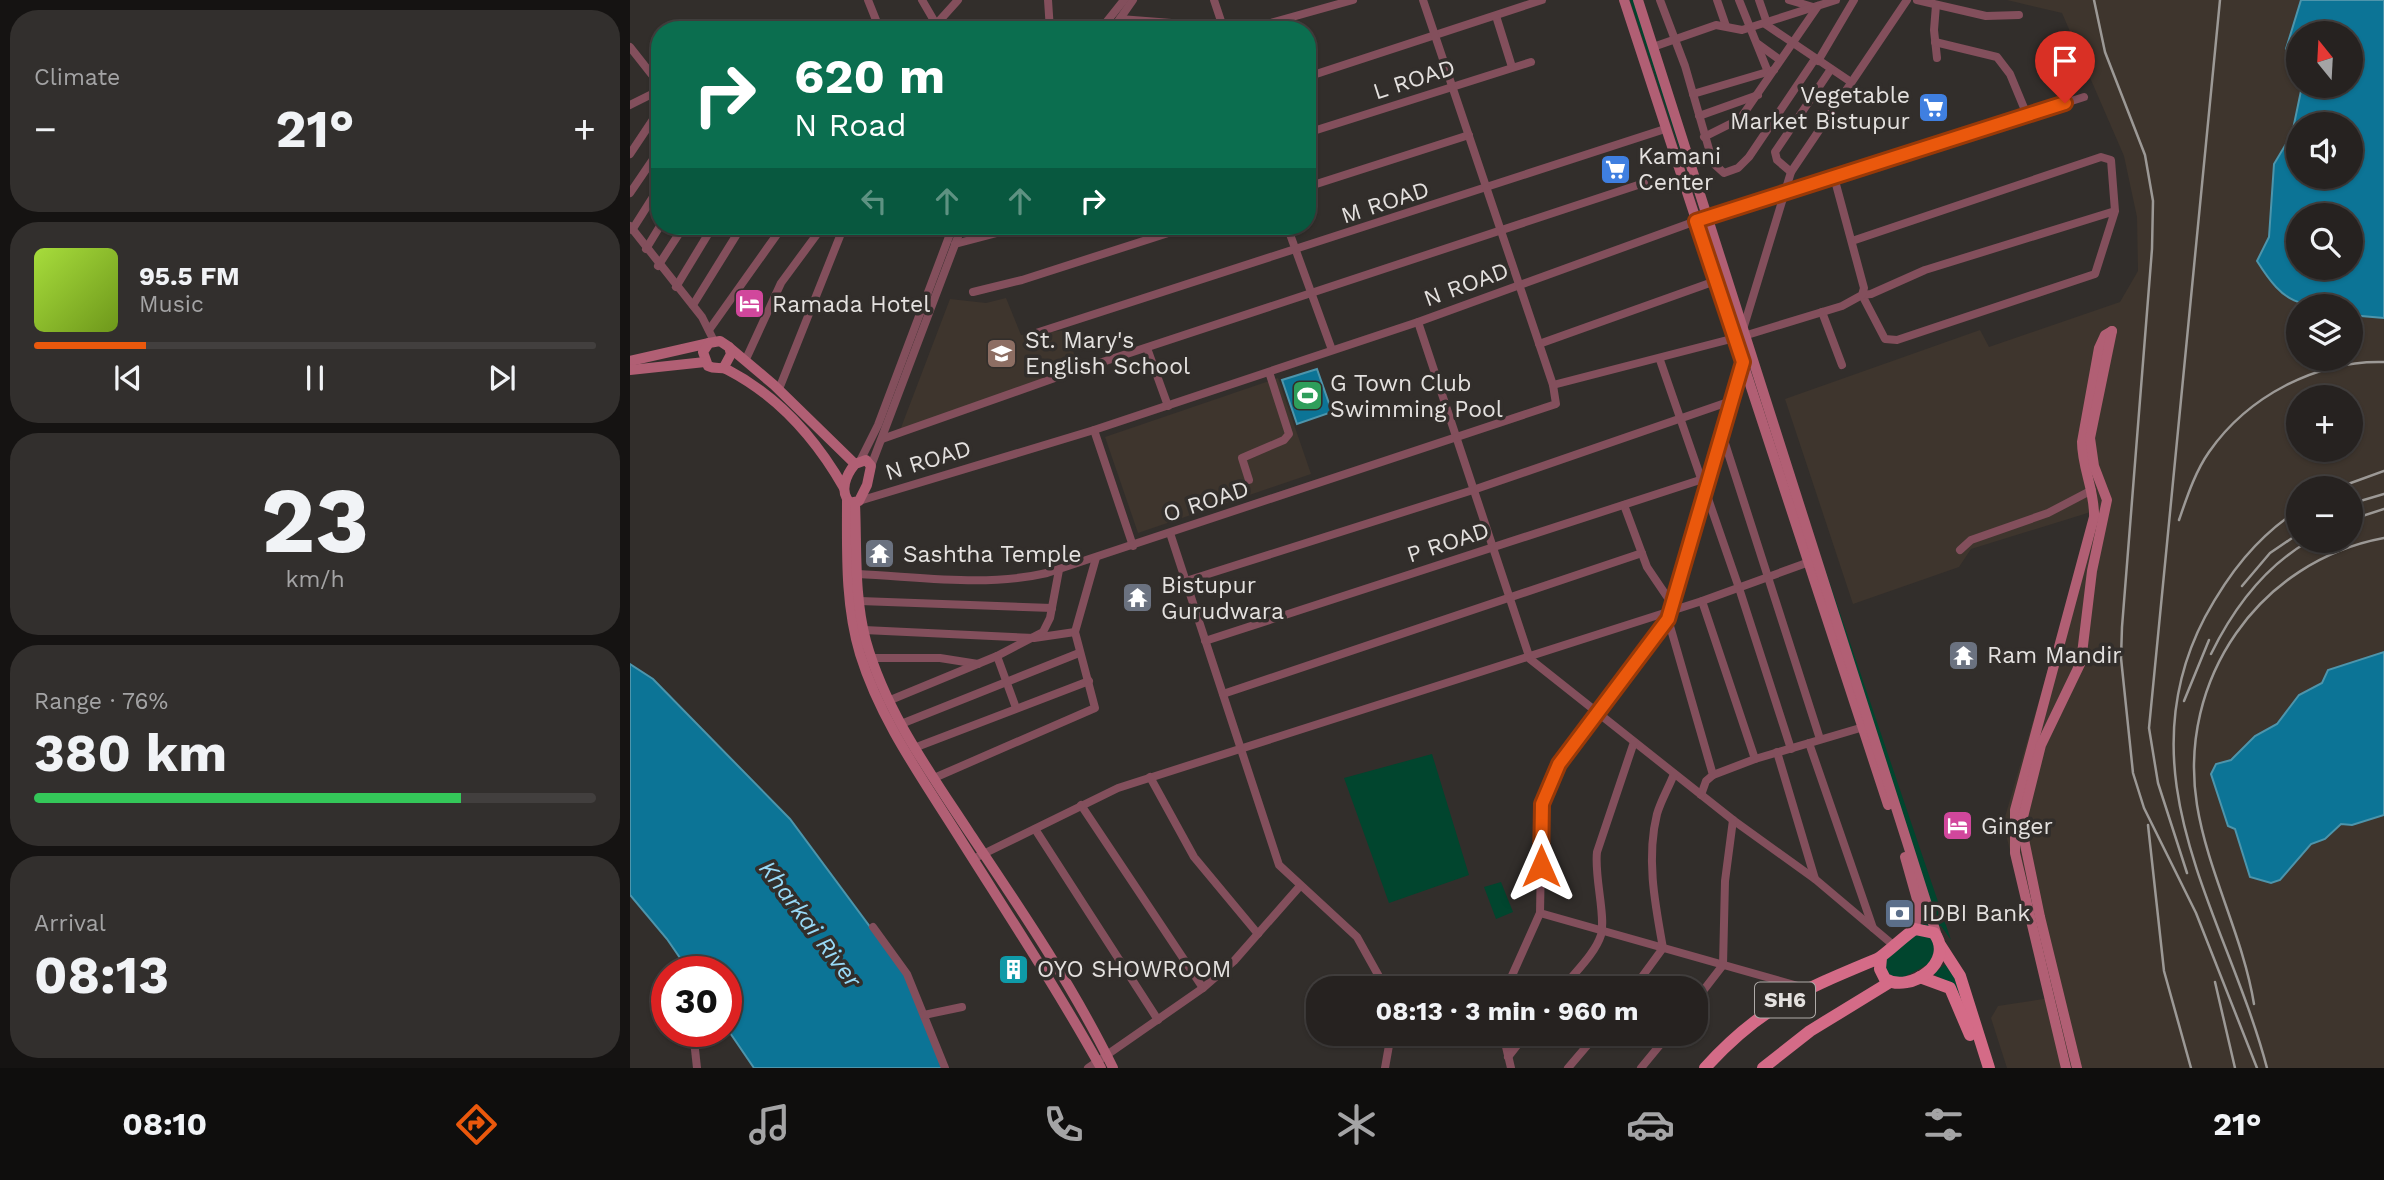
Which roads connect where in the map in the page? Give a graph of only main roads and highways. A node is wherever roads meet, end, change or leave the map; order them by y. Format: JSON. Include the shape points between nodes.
{"nodes":[{"id":1,"x":1939,"y":943,"type":"junction"},
{"id":2,"x":1881,"y":958,"type":"junction"},
{"id":3,"x":1920,"y":977,"type":"junction"},
{"id":4,"x":1890,"y":982,"type":"junction"},
{"id":5,"x":1704,"y":1068,"type":"edge"},
{"id":6,"x":1763,"y":1068,"type":"edge"},
{"id":7,"x":1980,"y":1068,"type":"edge"},
{"id":8,"x":1989,"y":1068,"type":"edge"}],
"edges":[{"from":1,"to":2,"type":"main road","via":[[1929,931],[1915,929],[1892,944]]},
{"from":1,"to":3,"type":"main road","via":[[1936,963]]},
{"from":1,"to":8,"type":"main road","via":[[1960,976]]},
{"from":2,"to":4,"type":"main road","via":[[1882,974]]},
{"from":2,"to":5,"type":"main road","number":"SH6","via":[[1805,988],[1770,1009]]},
{"from":3,"to":4,"type":"main road","number":"SH6"},
{"from":3,"to":7,"type":"main road","via":[[1943,984],[1955,995]]},
{"from":4,"to":6,"type":"main road","number":"SH6","via":[[1810,1031]]}]}
